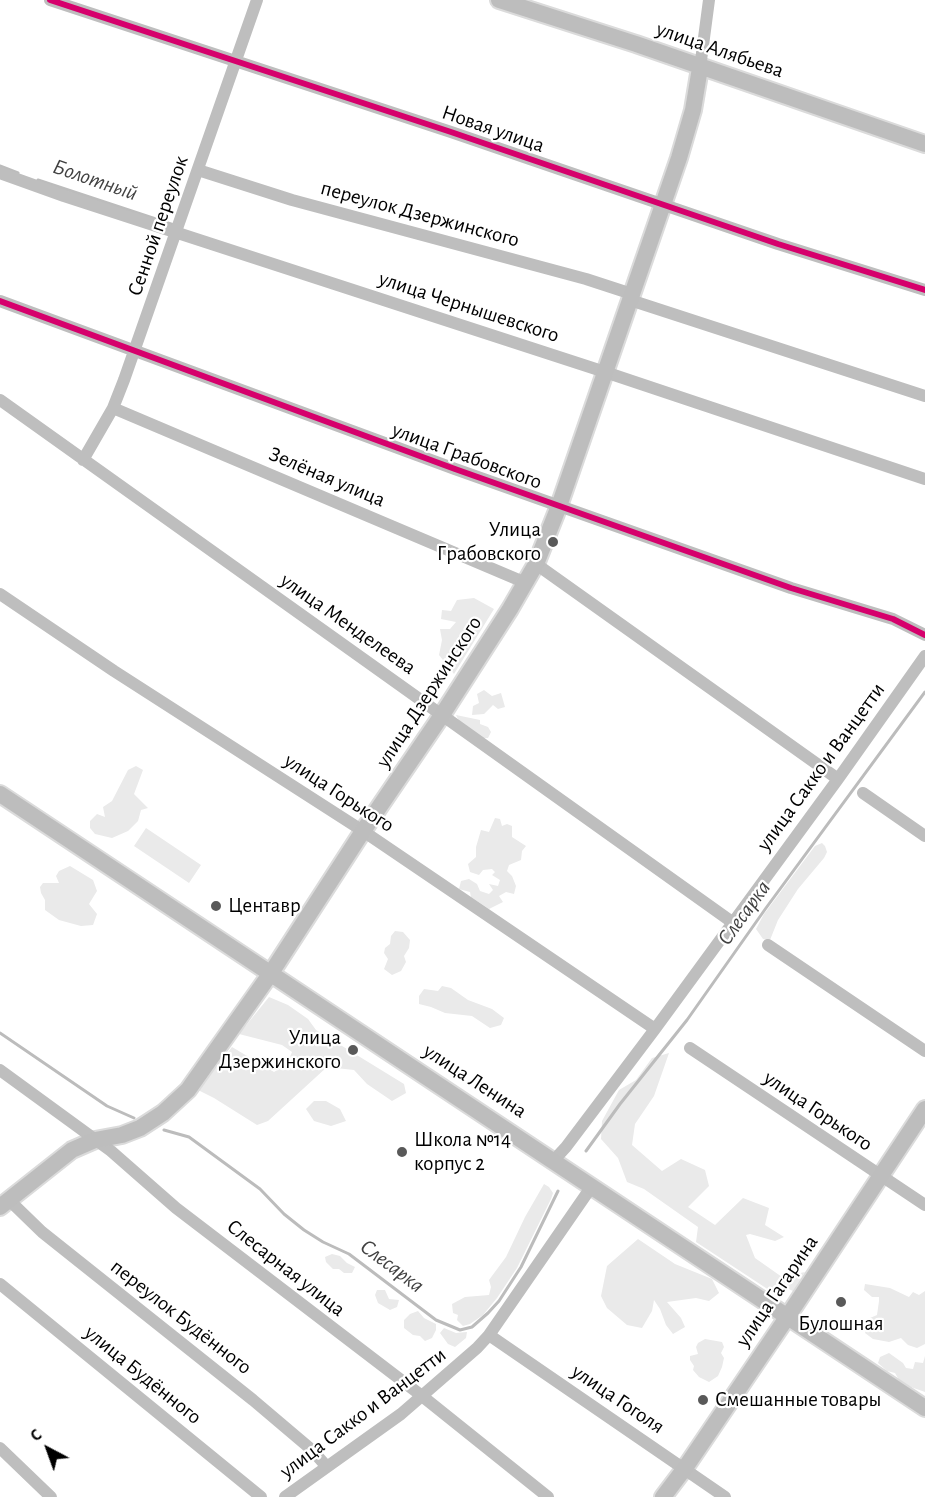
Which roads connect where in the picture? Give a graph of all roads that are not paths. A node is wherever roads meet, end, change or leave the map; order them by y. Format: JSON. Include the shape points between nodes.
{"nodes":[{"id":1,"x":50,"y":0,"type":"edge"},
{"id":2,"x":257,"y":0,"type":"edge"},
{"id":3,"x":499,"y":0,"type":"edge"},
{"id":4,"x":709,"y":0,"type":"edge"},
{"id":5,"x":235,"y":60,"type":"junction"},
{"id":6,"x":700,"y":68,"type":"junction"},
{"id":7,"x":925,"y":144,"type":"edge"},
{"id":8,"x":198,"y":170,"type":"junction"},
{"id":9,"x":0,"y":172,"type":"edge"},
{"id":10,"x":662,"y":205,"type":"junction"},
{"id":11,"x":177,"y":233,"type":"junction"},
{"id":12,"x":925,"y":290,"type":"edge"},
{"id":13,"x":631,"y":297,"type":"junction"},
{"id":14,"x":0,"y":301,"type":"edge"},
{"id":15,"x":135,"y":351,"type":"junction"},
{"id":16,"x":605,"y":372,"type":"junction"},
{"id":17,"x":925,"y":396,"type":"edge"},
{"id":18,"x":0,"y":400,"type":"edge"},
{"id":19,"x":113,"y":408,"type":"junction"},
{"id":20,"x":83,"y":460,"type":"junction"},
{"id":21,"x":925,"y":479,"type":"edge"},
{"id":22,"x":559,"y":506,"type":"junction"},
{"id":23,"x":536,"y":564,"type":"junction"},
{"id":24,"x":526,"y":583,"type":"junction"},
{"id":25,"x":0,"y":594,"type":"edge"},
{"id":26,"x":925,"y":635,"type":"edge"},
{"id":27,"x":925,"y":656,"type":"edge"},
{"id":28,"x":442,"y":715,"type":"junction"},
{"id":29,"x":838,"y":779,"type":"junction"},
{"id":30,"x":863,"y":793,"type":"dead end"},
{"id":31,"x":0,"y":794,"type":"edge"},
{"id":32,"x":363,"y":831,"type":"junction"},
{"id":33,"x":925,"y":836,"type":"edge"},
{"id":34,"x":732,"y":922,"type":"junction"},
{"id":35,"x":768,"y":945,"type":"dead end"},
{"id":36,"x":271,"y":973,"type":"junction"},
{"id":37,"x":655,"y":1029,"type":"junction"},
{"id":38,"x":690,"y":1048,"type":"dead end"},
{"id":39,"x":925,"y":1051,"type":"edge"},
{"id":40,"x":0,"y":1070,"type":"edge"},
{"id":41,"x":925,"y":1108,"type":"edge"},
{"id":42,"x":95,"y":1140,"type":"junction"},
{"id":43,"x":554,"y":1160,"type":"junction"},
{"id":44,"x":881,"y":1176,"type":"junction"},
{"id":45,"x":592,"y":1186,"type":"junction"},
{"id":46,"x":4,"y":1203,"type":"edge"},
{"id":47,"x":925,"y":1205,"type":"edge"},
{"id":48,"x":0,"y":1284,"type":"edge"},
{"id":49,"x":788,"y":1316,"type":"junction"},
{"id":50,"x":489,"y":1335,"type":"junction"},
{"id":51,"x":422,"y":1396,"type":"junction"},
{"id":52,"x":925,"y":1408,"type":"edge"},
{"id":53,"x":0,"y":1448,"type":"edge"},
{"id":54,"x":327,"y":1467,"type":"junction"},
{"id":55,"x":685,"y":1468,"type":"junction"},
{"id":56,"x":51,"y":1497,"type":"edge"},
{"id":57,"x":261,"y":1497,"type":"edge"},
{"id":58,"x":285,"y":1497,"type":"edge"},
{"id":59,"x":548,"y":1497,"type":"edge"},
{"id":60,"x":663,"y":1497,"type":"edge"},
{"id":61,"x":724,"y":1497,"type":"edge"}],
"edges":[{"from":1,"to":5,"type":"street","name":"Новая улица"},
{"from":2,"to":5,"type":"street","name":"Сенной переулок"},
{"from":3,"to":6,"type":"main road","name":"улица Алябьева"},
{"from":4,"to":6,"type":"street"},
{"from":5,"to":8,"type":"street","name":"Сенной переулок"},
{"from":5,"to":10,"type":"street","name":"Новая улица"},
{"from":6,"to":7,"type":"main road","name":"улица Алябьева"},
{"from":6,"to":10,"type":"main road","name":"улица Дзержинского","via":[[693,110]]},
{"from":8,"to":11,"type":"street","name":"Сенной переулок"},
{"from":8,"to":13,"type":"street","name":"переулок Дзержинского","via":[[282,197],[586,279]]},
{"from":9,"to":11,"type":"street","name":"улица Чернышевского"},
{"from":10,"to":12,"type":"street","name":"Новая улица"},
{"from":10,"to":13,"type":"main road","name":"улица Дзержинского"},
{"from":11,"to":15,"type":"street","name":"Сенной переулок"},
{"from":11,"to":16,"type":"street","name":"улица Чернышевского"},
{"from":13,"to":16,"type":"main road","name":"улица Дзержинского"},
{"from":13,"to":17,"type":"street","name":"переулок Дзержинского"},
{"from":14,"to":15,"type":"street","name":"улица Грабовского"},
{"from":15,"to":19,"type":"street","name":"Сенной переулок"},
{"from":15,"to":22,"type":"street","name":"улица Грабовского"},
{"from":16,"to":21,"type":"street","name":"улица Чернышевского"},
{"from":16,"to":22,"type":"main road","name":"улица Дзержинского"},
{"from":18,"to":20,"type":"street","name":"улица Менделеева"},
{"from":19,"to":20,"type":"street","name":"Сенной переулок"},
{"from":19,"to":24,"type":"street","name":"Зелёная улица"},
{"from":20,"to":28,"type":"street","name":"улица Менделеева"},
{"from":22,"to":23,"type":"main road","name":"улица Дзержинского"},
{"from":22,"to":26,"type":"street","name":"улица Грабовского","via":[[791,588],[893,619]]},
{"from":23,"to":24,"type":"main road","name":"улица Дзержинского"},
{"from":23,"to":29,"type":"street"},
{"from":24,"to":28,"type":"main road","name":"улица Дзержинского"},
{"from":25,"to":32,"type":"street","name":"улица Горького"},
{"from":27,"to":29,"type":"street","name":"улица Сакко и Ванцетти"},
{"from":28,"to":32,"type":"main road","name":"улица Дзержинского"},
{"from":28,"to":34,"type":"street","name":"улица Менделеева"},
{"from":29,"to":34,"type":"street","name":"улица Сакко и Ванцетти"},
{"from":30,"to":33,"type":"street"},
{"from":31,"to":36,"type":"main road","name":"улица Ленина"},
{"from":32,"to":36,"type":"main road","name":"улица Дзержинского"},
{"from":32,"to":37,"type":"street","name":"улица Горького"},
{"from":34,"to":37,"type":"street","name":"улица Сакко и Ванцетти"},
{"from":35,"to":39,"type":"street"},
{"from":36,"to":42,"type":"main road","name":"улица Дзержинского","via":[[183,1096],[140,1128]]},
{"from":36,"to":43,"type":"main road","name":"улица Ленина"},
{"from":37,"to":43,"type":"street","name":"улица Сакко и Ванцетти"},
{"from":38,"to":44,"type":"street","name":"улица Горького"},
{"from":40,"to":42,"type":"street","name":"Слесарная улица"},
{"from":41,"to":44,"type":"main road","name":"улица Гагарина"},
{"from":42,"to":46,"type":"main road","name":"улица Дзержинского","via":[[60,1158]]},
{"from":42,"to":51,"type":"street","name":"Слесарная улица","via":[[185,1215]]},
{"from":43,"to":45,"type":"main road","name":"улица Ленина"},
{"from":44,"to":47,"type":"street","name":"улица Горького"},
{"from":44,"to":49,"type":"main road","name":"улица Гагарина"},
{"from":45,"to":49,"type":"main road","name":"улица Ленина"},
{"from":45,"to":50,"type":"street","name":"улица Сакко и Ванцетти"},
{"from":46,"to":54,"type":"street","name":"переулок Будённого","via":[[254,1400]]},
{"from":48,"to":57,"type":"street","name":"улица Будённого"},
{"from":49,"to":52,"type":"main road","name":"улица Ленина"},
{"from":49,"to":55,"type":"main road","name":"улица Гагарина"},
{"from":50,"to":51,"type":"street","name":"улица Сакко и Ванцетти"},
{"from":50,"to":55,"type":"street","name":"улица Гоголя"},
{"from":51,"to":54,"type":"street","name":"улица Сакко и Ванцетти"},
{"from":51,"to":59,"type":"street","name":"Слесарная улица"},
{"from":53,"to":56,"type":"street"},
{"from":54,"to":58,"type":"street","name":"улица Сакко и Ванцетти"},
{"from":55,"to":60,"type":"main road","name":"улица Гагарина"},
{"from":55,"to":61,"type":"street","name":"улица Гоголя"}]}
